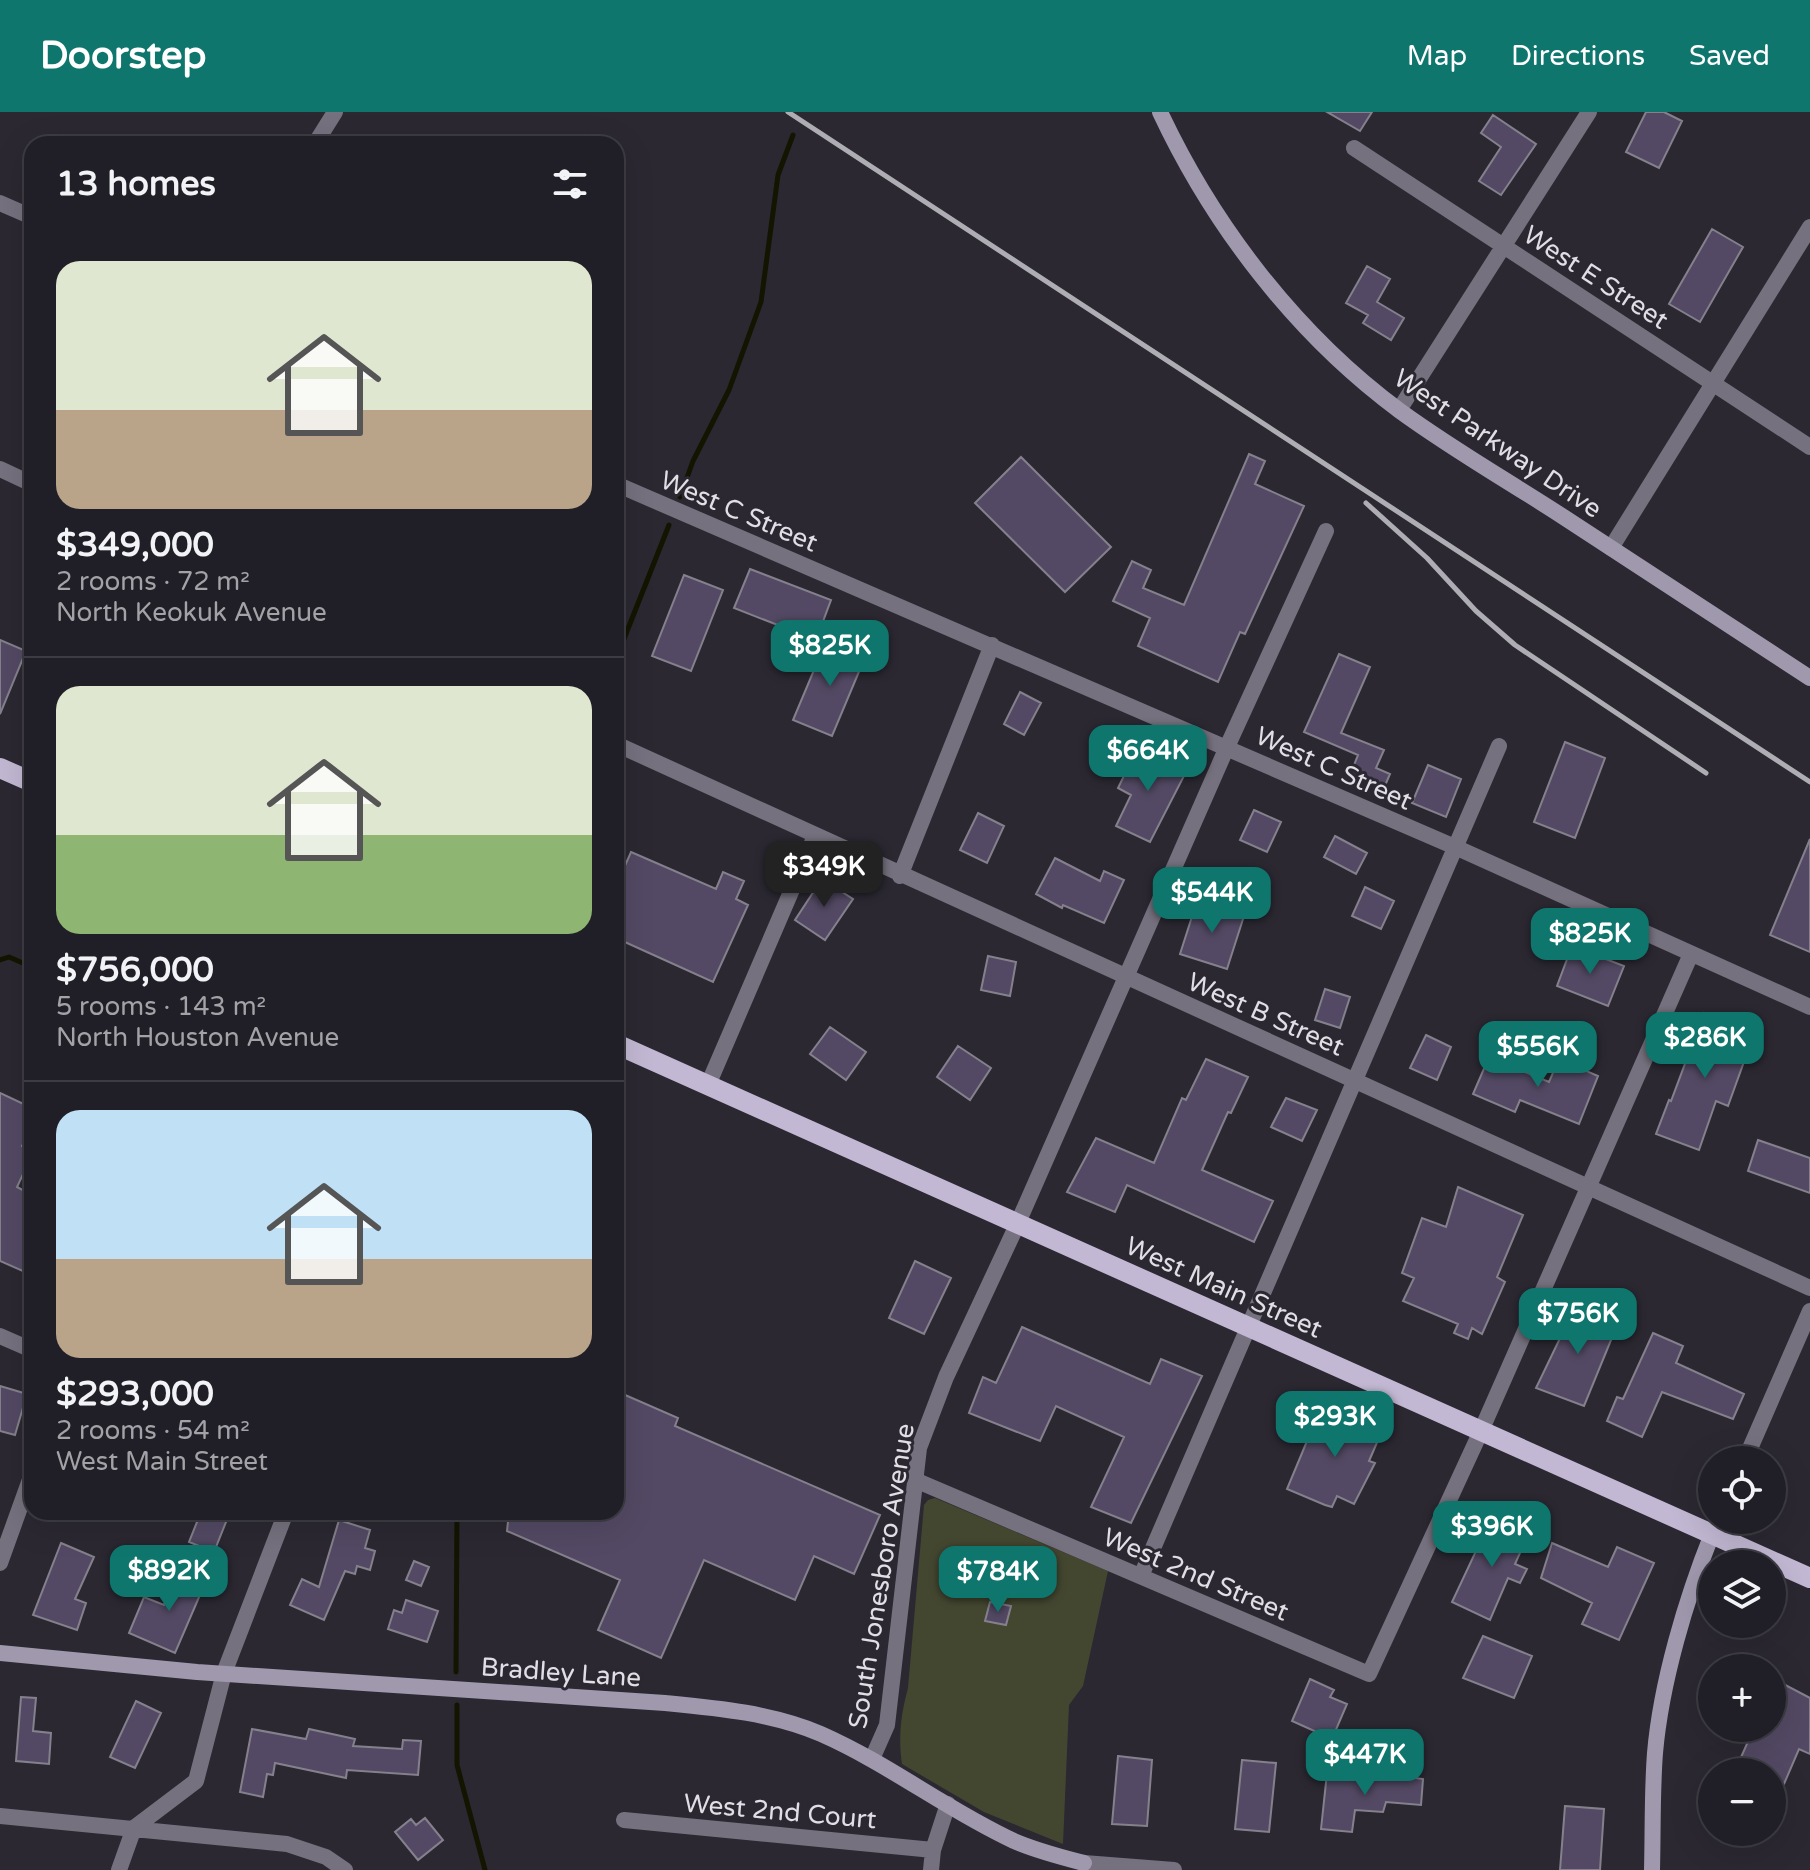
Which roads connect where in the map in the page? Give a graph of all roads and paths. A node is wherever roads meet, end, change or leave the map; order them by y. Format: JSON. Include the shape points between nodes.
{"nodes":[{"id":1,"x":335,"y":112,"type":"edge"},
{"id":2,"x":1160,"y":112,"type":"edge"},
{"id":3,"x":1589,"y":112,"type":"edge"},
{"id":4,"x":320,"y":136,"type":"edge"},
{"id":5,"x":1354,"y":148,"type":"dead end"},
{"id":6,"x":0,"y":203,"type":"edge"},
{"id":7,"x":24,"y":214,"type":"edge"},
{"id":8,"x":1810,"y":227,"type":"edge"},
{"id":9,"x":1504,"y":245,"type":"junction"},
{"id":10,"x":1714,"y":385,"type":"junction"},
{"id":11,"x":1399,"y":410,"type":"junction"},
{"id":12,"x":1810,"y":447,"type":"edge"},
{"id":13,"x":0,"y":469,"type":"edge"},
{"id":14,"x":24,"y":480,"type":"edge"},
{"id":15,"x":624,"y":488,"type":"edge"},
{"id":16,"x":1326,"y":531,"type":"dead end"},
{"id":17,"x":1611,"y":548,"type":"junction"},
{"id":18,"x":992,"y":645,"type":"junction"},
{"id":19,"x":1810,"y":678,"type":"edge"},
{"id":20,"x":1499,"y":746,"type":"dead end"},
{"id":21,"x":1227,"y":747,"type":"junction"},
{"id":22,"x":624,"y":748,"type":"edge"},
{"id":23,"x":0,"y":768,"type":"edge"},
{"id":24,"x":24,"y":778,"type":"edge"},
{"id":25,"x":815,"y":836,"type":"junction"},
{"id":26,"x":1455,"y":847,"type":"junction"},
{"id":27,"x":900,"y":876,"type":"junction"},
{"id":28,"x":1691,"y":954,"type":"junction"},
{"id":29,"x":1127,"y":979,"type":"junction"},
{"id":30,"x":1810,"y":1007,"type":"edge"},
{"id":31,"x":624,"y":1048,"type":"edge"},
{"id":32,"x":1355,"y":1080,"type":"junction"},
{"id":33,"x":708,"y":1085,"type":"junction"},
{"id":34,"x":1589,"y":1187,"type":"junction"},
{"id":35,"x":1017,"y":1225,"type":"junction"},
{"id":36,"x":1810,"y":1288,"type":"edge"},
{"id":37,"x":1810,"y":1311,"type":"edge"},
{"id":38,"x":1248,"y":1326,"type":"junction"},
{"id":39,"x":0,"y":1336,"type":"edge"},
{"id":40,"x":24,"y":1346,"type":"edge"},
{"id":41,"x":1481,"y":1431,"type":"junction"},
{"id":42,"x":1751,"y":1446,"type":"edge"},
{"id":43,"x":915,"y":1480,"type":"junction"},
{"id":44,"x":24,"y":1496,"type":"edge"},
{"id":45,"x":283,"y":1520,"type":"edge"},
{"id":46,"x":1698,"y":1520,"type":"edge"},
{"id":47,"x":1712,"y":1534,"type":"edge"},
{"id":48,"x":1728,"y":1534,"type":"edge"},
{"id":49,"x":0,"y":1563,"type":"edge"},
{"id":50,"x":1141,"y":1576,"type":"junction"},
{"id":51,"x":1810,"y":1578,"type":"edge"},
{"id":52,"x":0,"y":1653,"type":"edge"},
{"id":53,"x":224,"y":1673,"type":"junction"},
{"id":54,"x":872,"y":1759,"type":"junction"},
{"id":55,"x":948,"y":1804,"type":"junction"},
{"id":56,"x":0,"y":1816,"type":"edge"},
{"id":57,"x":624,"y":1820,"type":"dead end"},
{"id":58,"x":134,"y":1828,"type":"junction"},
{"id":59,"x":933,"y":1850,"type":"junction"},
{"id":60,"x":119,"y":1870,"type":"edge"},
{"id":61,"x":345,"y":1870,"type":"edge"},
{"id":62,"x":931,"y":1870,"type":"edge"},
{"id":63,"x":1174,"y":1870,"type":"edge"},
{"id":64,"x":1652,"y":1870,"type":"edge"}],
"edges":[{"from":1,"to":4,"type":"street"},
{"from":2,"to":11,"type":"street","name":"West Parkway Drive","via":[[1228,232],[1281,299]]},
{"from":3,"to":9,"type":"street"},
{"from":5,"to":9,"type":"street","name":"West E Street"},
{"from":6,"to":7,"type":"street"},
{"from":8,"to":10,"type":"street"},
{"from":9,"to":10,"type":"street","name":"West E Street"},
{"from":9,"to":11,"type":"street"},
{"from":10,"to":12,"type":"street","name":"West E Street"},
{"from":10,"to":17,"type":"street"},
{"from":11,"to":17,"type":"street","name":"West Parkway Drive"},
{"from":13,"to":14,"type":"street"},
{"from":15,"to":18,"type":"street","name":"West C Street"},
{"from":16,"to":21,"type":"street","name":"South Jonesboro Avenue"},
{"from":17,"to":19,"type":"street","name":"West Parkway Drive"},
{"from":18,"to":21,"type":"street","name":"West C Street"},
{"from":18,"to":27,"type":"street"},
{"from":20,"to":26,"type":"street"},
{"from":21,"to":26,"type":"street","name":"West C Street"},
{"from":21,"to":29,"type":"street","name":"South Jonesboro Avenue"},
{"from":22,"to":25,"type":"street","name":"West B Street"},
{"from":23,"to":24,"type":"main road"},
{"from":25,"to":27,"type":"street","name":"West B Street"},
{"from":25,"to":33,"type":"street"},
{"from":26,"to":28,"type":"street","name":"West C Street"},
{"from":26,"to":32,"type":"street"},
{"from":27,"to":29,"type":"street","name":"West B Street"},
{"from":28,"to":30,"type":"street","name":"West C Street"},
{"from":28,"to":34,"type":"street"},
{"from":29,"to":32,"type":"street","name":"West B Street"},
{"from":29,"to":35,"type":"street","name":"South Jonesboro Avenue"},
{"from":31,"to":33,"type":"main road","name":"West Main Street"},
{"from":32,"to":34,"type":"street","name":"West B Street"},
{"from":32,"to":38,"type":"street"},
{"from":33,"to":35,"type":"main road","name":"West Main Street"},
{"from":34,"to":36,"type":"street","name":"West B Street"},
{"from":34,"to":41,"type":"street"},
{"from":35,"to":38,"type":"main road","name":"West Main Street"},
{"from":35,"to":43,"type":"street","name":"South Jonesboro Avenue","via":[[930,1414]]},
{"from":37,"to":42,"type":"street"},
{"from":38,"to":41,"type":"main road","name":"West Main Street"},
{"from":38,"to":50,"type":"street"},
{"from":39,"to":40,"type":"street"},
{"from":41,"to":46,"type":"main road","name":"West Main Street"},
{"from":41,"to":50,"type":"street","name":"West 2nd Street","via":[[1369,1674]]},
{"from":43,"to":50,"type":"street","name":"West 2nd Street"},
{"from":43,"to":54,"type":"street","name":"South Jonesboro Avenue","via":[[887,1725]]},
{"from":44,"to":49,"type":"street"},
{"from":45,"to":53,"type":"street"},
{"from":47,"to":64,"type":"street","via":[[1673,1657],[1658,1738]]},
{"from":48,"to":51,"type":"main road","name":"West Main Street"},
{"from":52,"to":53,"type":"street","name":"Bradley Lane"},
{"from":53,"to":54,"type":"street","name":"Bradley Lane","via":[[724,1709],[818,1733]]},
{"from":53,"to":58,"type":"street","via":[[196,1781]]},
{"from":54,"to":55,"type":"street","name":"Bradley Lane"},
{"from":55,"to":59,"type":"street"},
{"from":55,"to":63,"type":"street","name":"Bradley Lane","via":[[1016,1842],[1084,1863]]},
{"from":56,"to":58,"type":"street"},
{"from":57,"to":59,"type":"street","name":"West 2nd Court"},
{"from":58,"to":60,"type":"street"},
{"from":58,"to":61,"type":"street","via":[[287,1844],[326,1857]]},
{"from":59,"to":62,"type":"street"}]}
